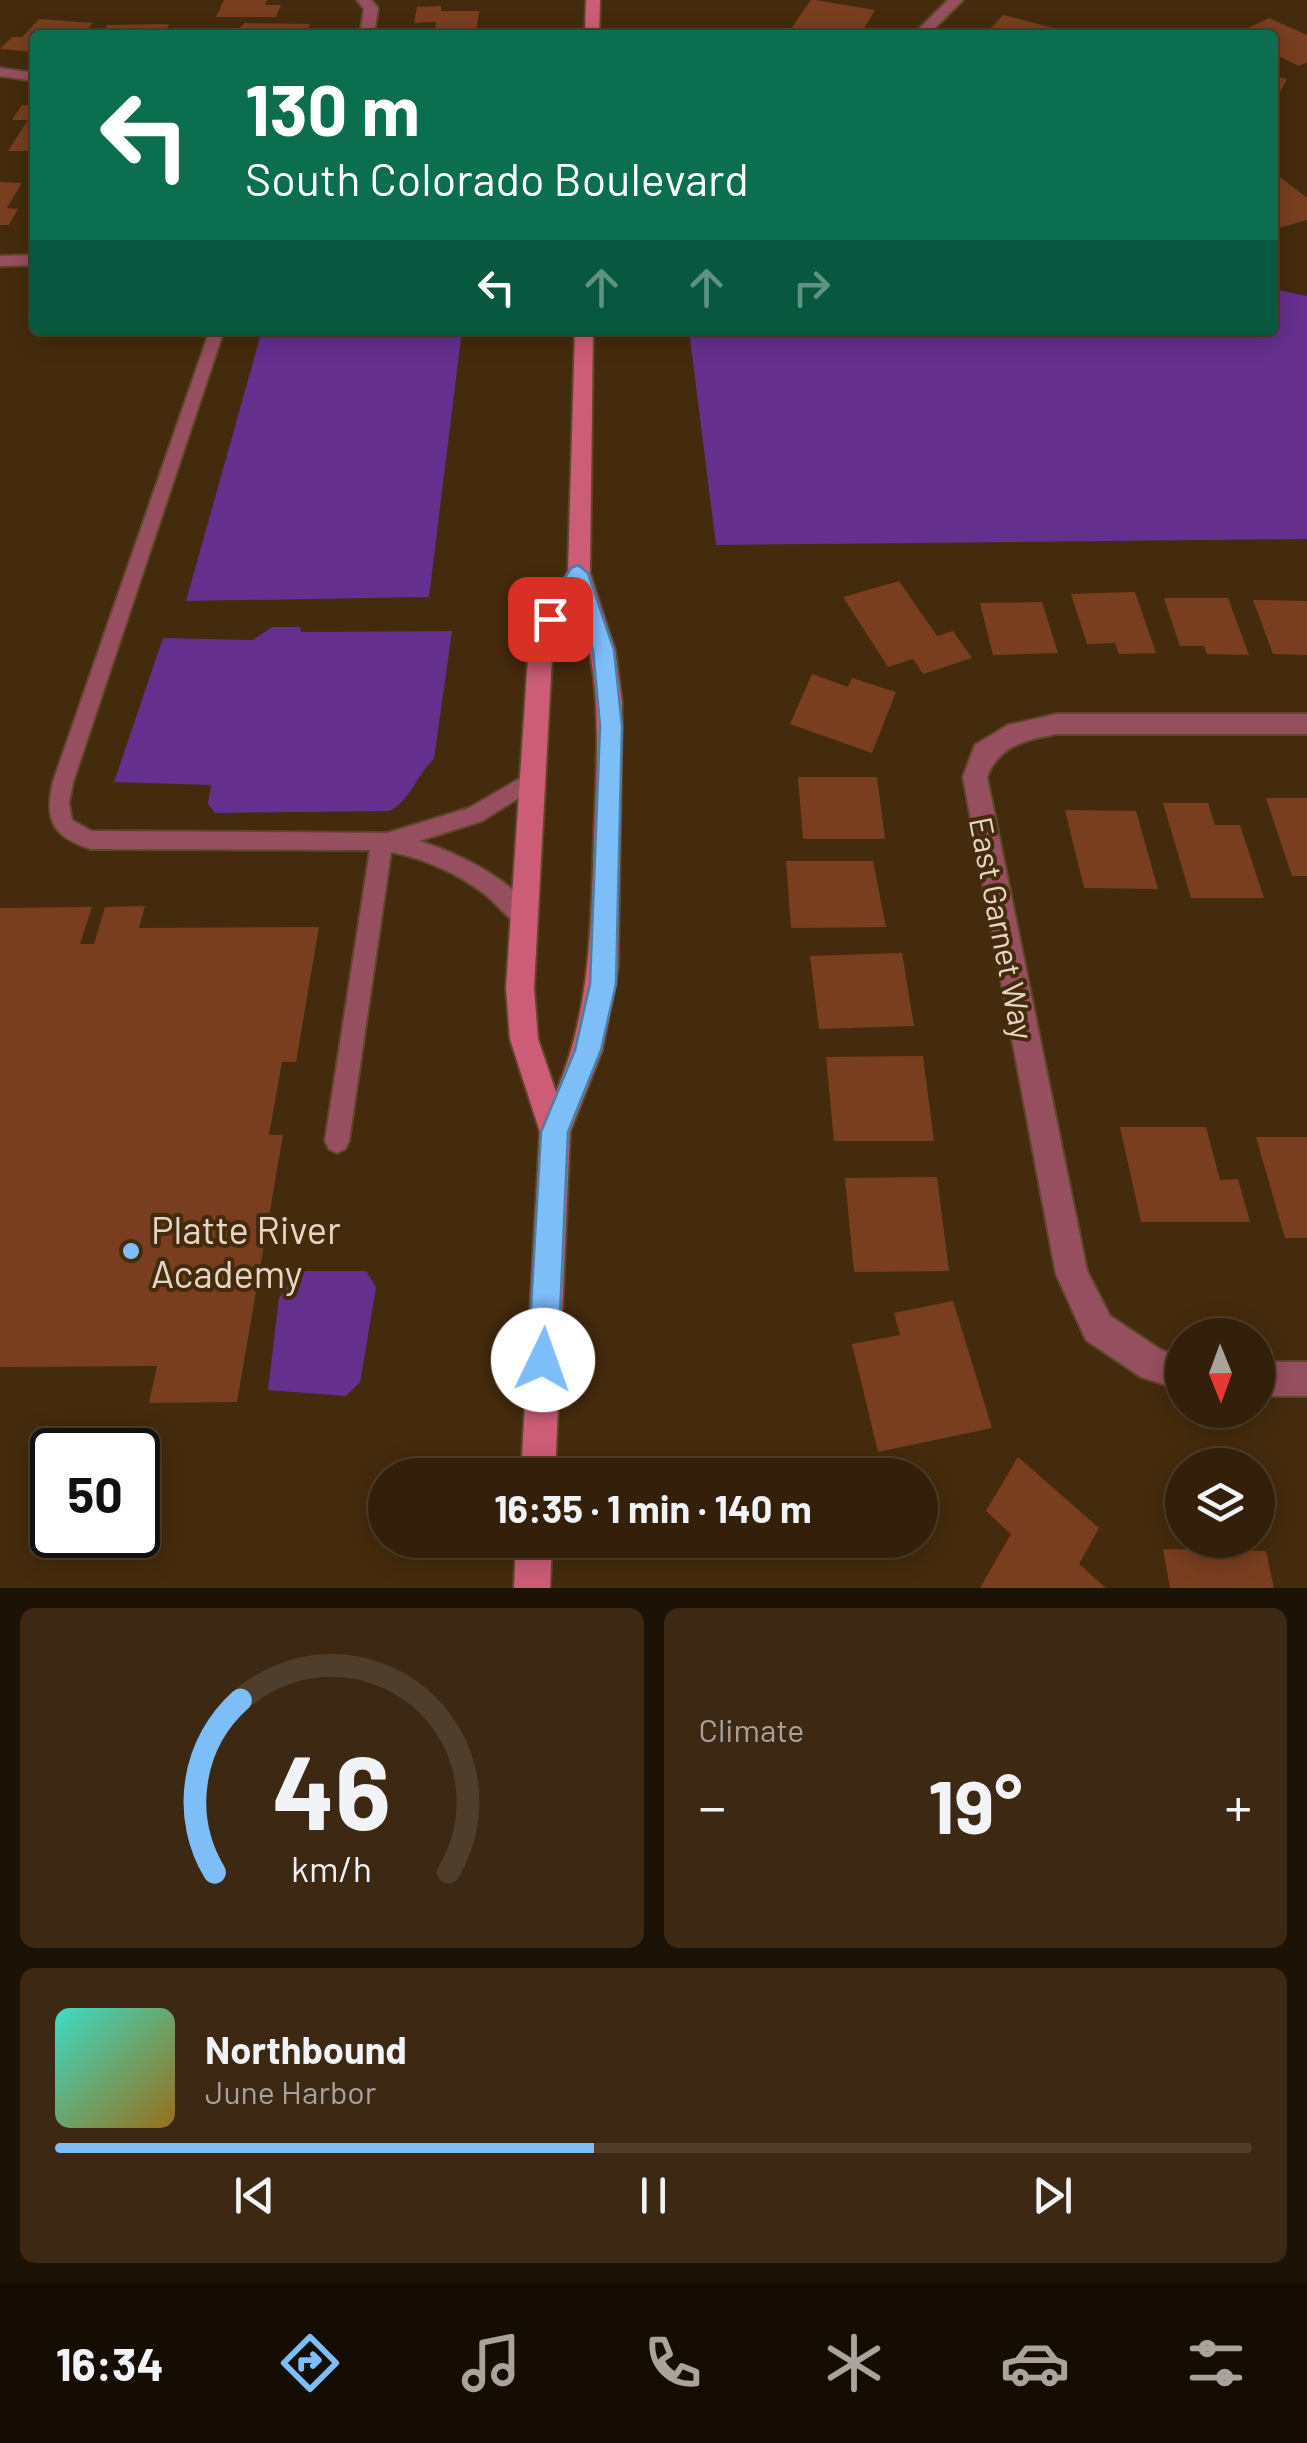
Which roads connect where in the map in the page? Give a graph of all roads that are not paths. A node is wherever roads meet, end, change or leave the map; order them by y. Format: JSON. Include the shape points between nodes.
{"nodes":[{"id":1,"x":364,"y":0,"type":"edge"},
{"id":2,"x":593,"y":0,"type":"edge"},
{"id":3,"x":956,"y":0,"type":"edge"},
{"id":4,"x":367,"y":30,"type":"edge"},
{"id":5,"x":592,"y":30,"type":"edge"},
{"id":6,"x":925,"y":30,"type":"edge"},
{"id":7,"x":0,"y":72,"type":"edge"},
{"id":8,"x":30,"y":75,"type":"edge"},
{"id":9,"x":30,"y":260,"type":"edge"},
{"id":10,"x":0,"y":261,"type":"edge"},
{"id":11,"x":215,"y":335,"type":"edge"},
{"id":12,"x":584,"y":335,"type":"edge"},
{"id":13,"x":578,"y":573,"type":"junction"},
{"id":14,"x":1307,"y":724,"type":"edge"},
{"id":15,"x":531,"y":780,"type":"junction"},
{"id":16,"x":382,"y":841,"type":"junction"},
{"id":17,"x":523,"y":916,"type":"junction"},
{"id":18,"x":555,"y":1132,"type":"junction"},
{"id":19,"x":337,"y":1141,"type":"dead end"},
{"id":20,"x":1165,"y":1368,"type":"edge"},
{"id":21,"x":1307,"y":1378,"type":"edge"},
{"id":22,"x":1275,"y":1379,"type":"edge"},
{"id":23,"x":539,"y":1458,"type":"edge"},
{"id":24,"x":533,"y":1558,"type":"edge"},
{"id":25,"x":532,"y":1588,"type":"edge"}],
"edges":[{"from":1,"to":4,"type":"street","via":[[371,8]]},
{"from":2,"to":5,"type":"main road"},
{"from":3,"to":6,"type":"street"},
{"from":7,"to":8,"type":"street"},
{"from":9,"to":10,"type":"street"},
{"from":11,"to":16,"type":"lane","via":[[63,782],[61,826],[91,840]]},
{"from":12,"to":13,"type":"main road"},
{"from":13,"to":15,"type":"main road","via":[[544,636]]},
{"from":13,"to":18,"type":"main road","via":[[604,650],[610,702],[604,967],[588,1050]]},
{"from":14,"to":20,"type":"street","name":"East Garnet Way","via":[[1056,724],[1018,732],[984,752],[975,778],[1072,1274],[1098,1328]]},
{"from":15,"to":16,"type":"lane","via":[[475,815]]},
{"from":15,"to":17,"type":"main road"},
{"from":16,"to":17,"type":"lane","via":[[455,860]]},
{"from":16,"to":19,"type":"lane"},
{"from":17,"to":18,"type":"main road","via":[[522,1026]]},
{"from":18,"to":23,"type":"main road"},
{"from":21,"to":22,"type":"street"},
{"from":24,"to":25,"type":"main road"}]}
